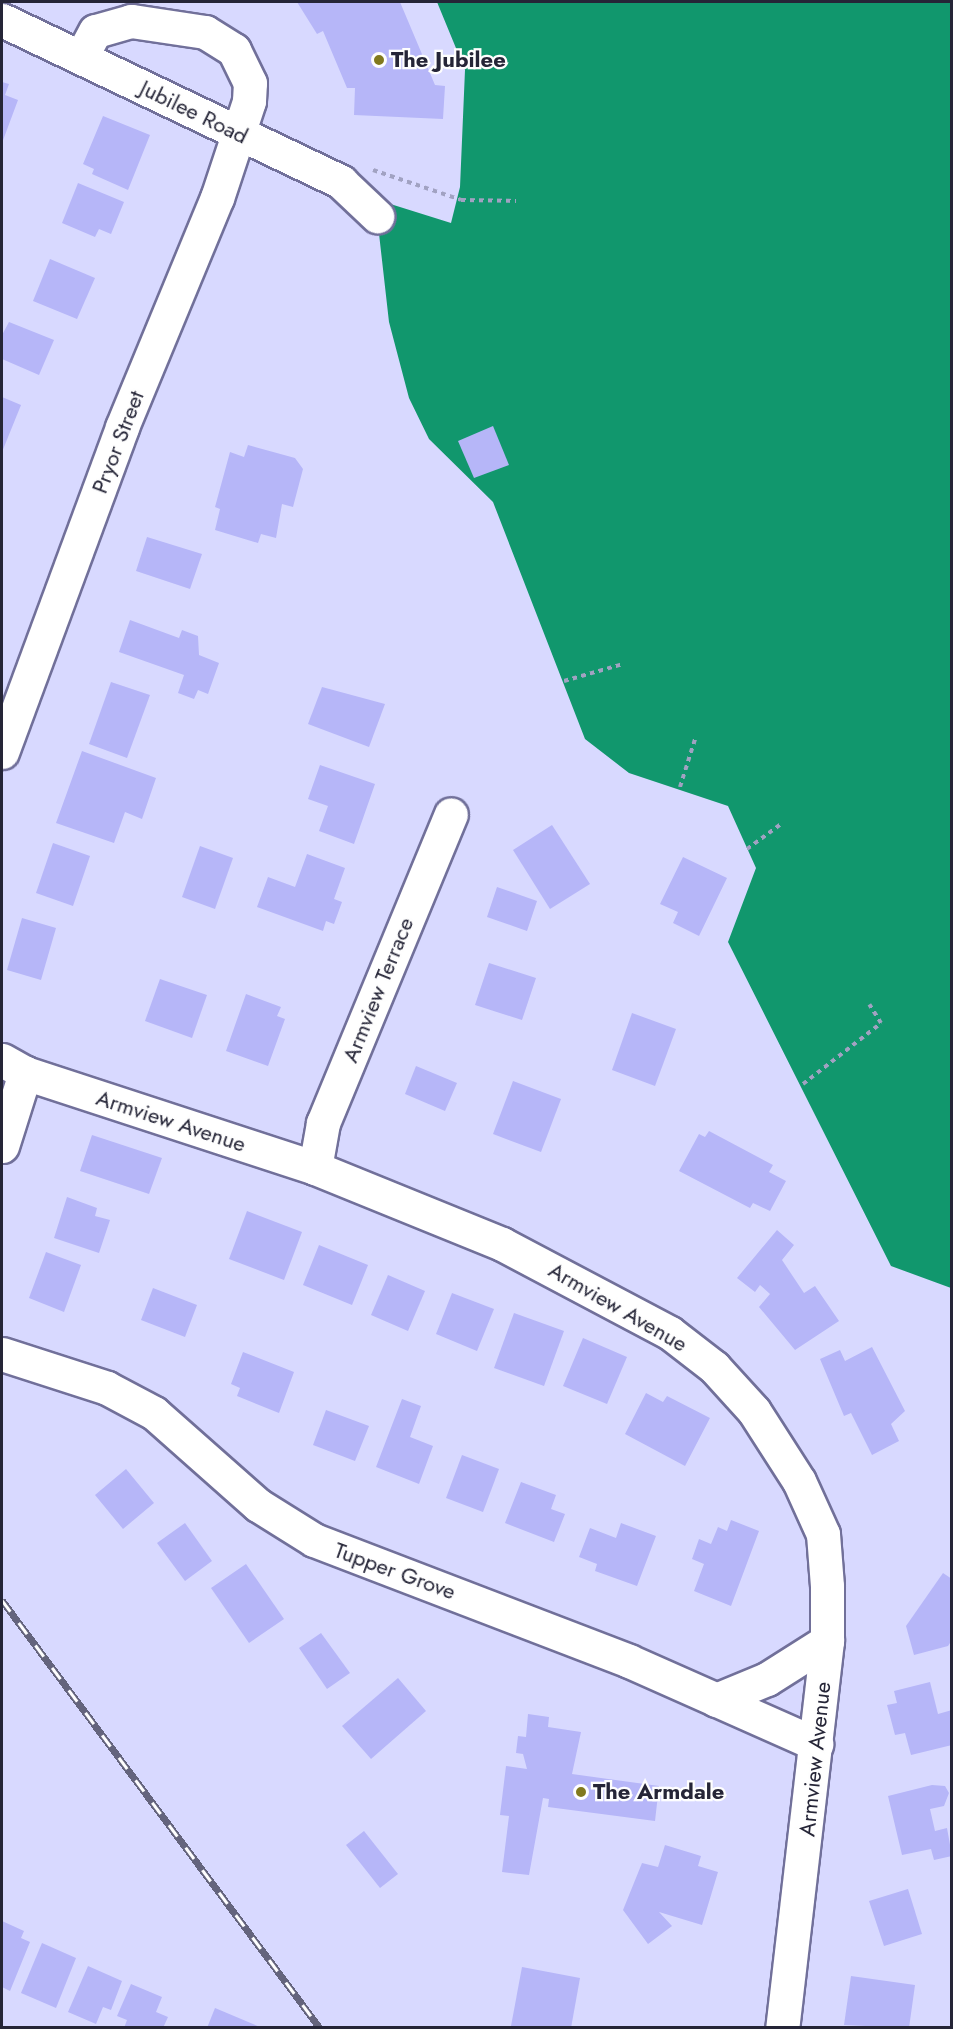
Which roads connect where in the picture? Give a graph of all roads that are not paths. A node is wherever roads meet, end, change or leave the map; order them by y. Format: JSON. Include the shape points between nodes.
{"nodes":[{"id":1,"x":2,"y":20,"type":"edge"},
{"id":2,"x":81,"y":57,"type":"junction"},
{"id":3,"x":239,"y":134,"type":"junction"},
{"id":4,"x":377,"y":216,"type":"dead end"},
{"id":5,"x":2,"y":752,"type":"edge"},
{"id":6,"x":451,"y":814,"type":"dead end"},
{"id":7,"x":13,"y":1067,"type":"edge"},
{"id":8,"x":2,"y":1146,"type":"edge"},
{"id":9,"x":315,"y":1168,"type":"junction"},
{"id":10,"x":2,"y":1354,"type":"edge"},
{"id":11,"x":827,"y":1641,"type":"junction"},
{"id":12,"x":716,"y":1700,"type":"junction"},
{"id":13,"x":816,"y":1744,"type":"junction"},
{"id":14,"x":782,"y":2028,"type":"edge"}],
"edges":[{"from":1,"to":2,"type":"street","name":"Jubilee Road"},
{"from":2,"to":3,"type":"street","name":"Jubilee Road"},
{"from":2,"to":3,"type":"street","name":"Pryor Street","via":[[95,31],[131,21],[223,39],[250,83]]},
{"from":3,"to":4,"type":"street","name":"Jubilee Road","via":[[341,182]]},
{"from":3,"to":5,"type":"street","name":"Pryor Street"},
{"from":6,"to":9,"type":"street","name":"Armview Terrace","via":[[323,1123]]},
{"from":7,"to":8,"type":"street"},
{"from":7,"to":9,"type":"street","name":"Armview Avenue"},
{"from":9,"to":11,"type":"street","name":"Armview Avenue","via":[[578,1280],[670,1333],[714,1367],[754,1411],[799,1481],[823,1534]]},
{"from":10,"to":12,"type":"street","name":"Tupper Grove","via":[[107,1388],[154,1413],[258,1505],[314,1540]]},
{"from":11,"to":12,"type":"street","via":[[767,1679]]},
{"from":11,"to":13,"type":"street","name":"Armview Avenue"},
{"from":12,"to":13,"type":"street","name":"Tupper Grove"},
{"from":13,"to":14,"type":"street","name":"Armview Avenue"}]}
